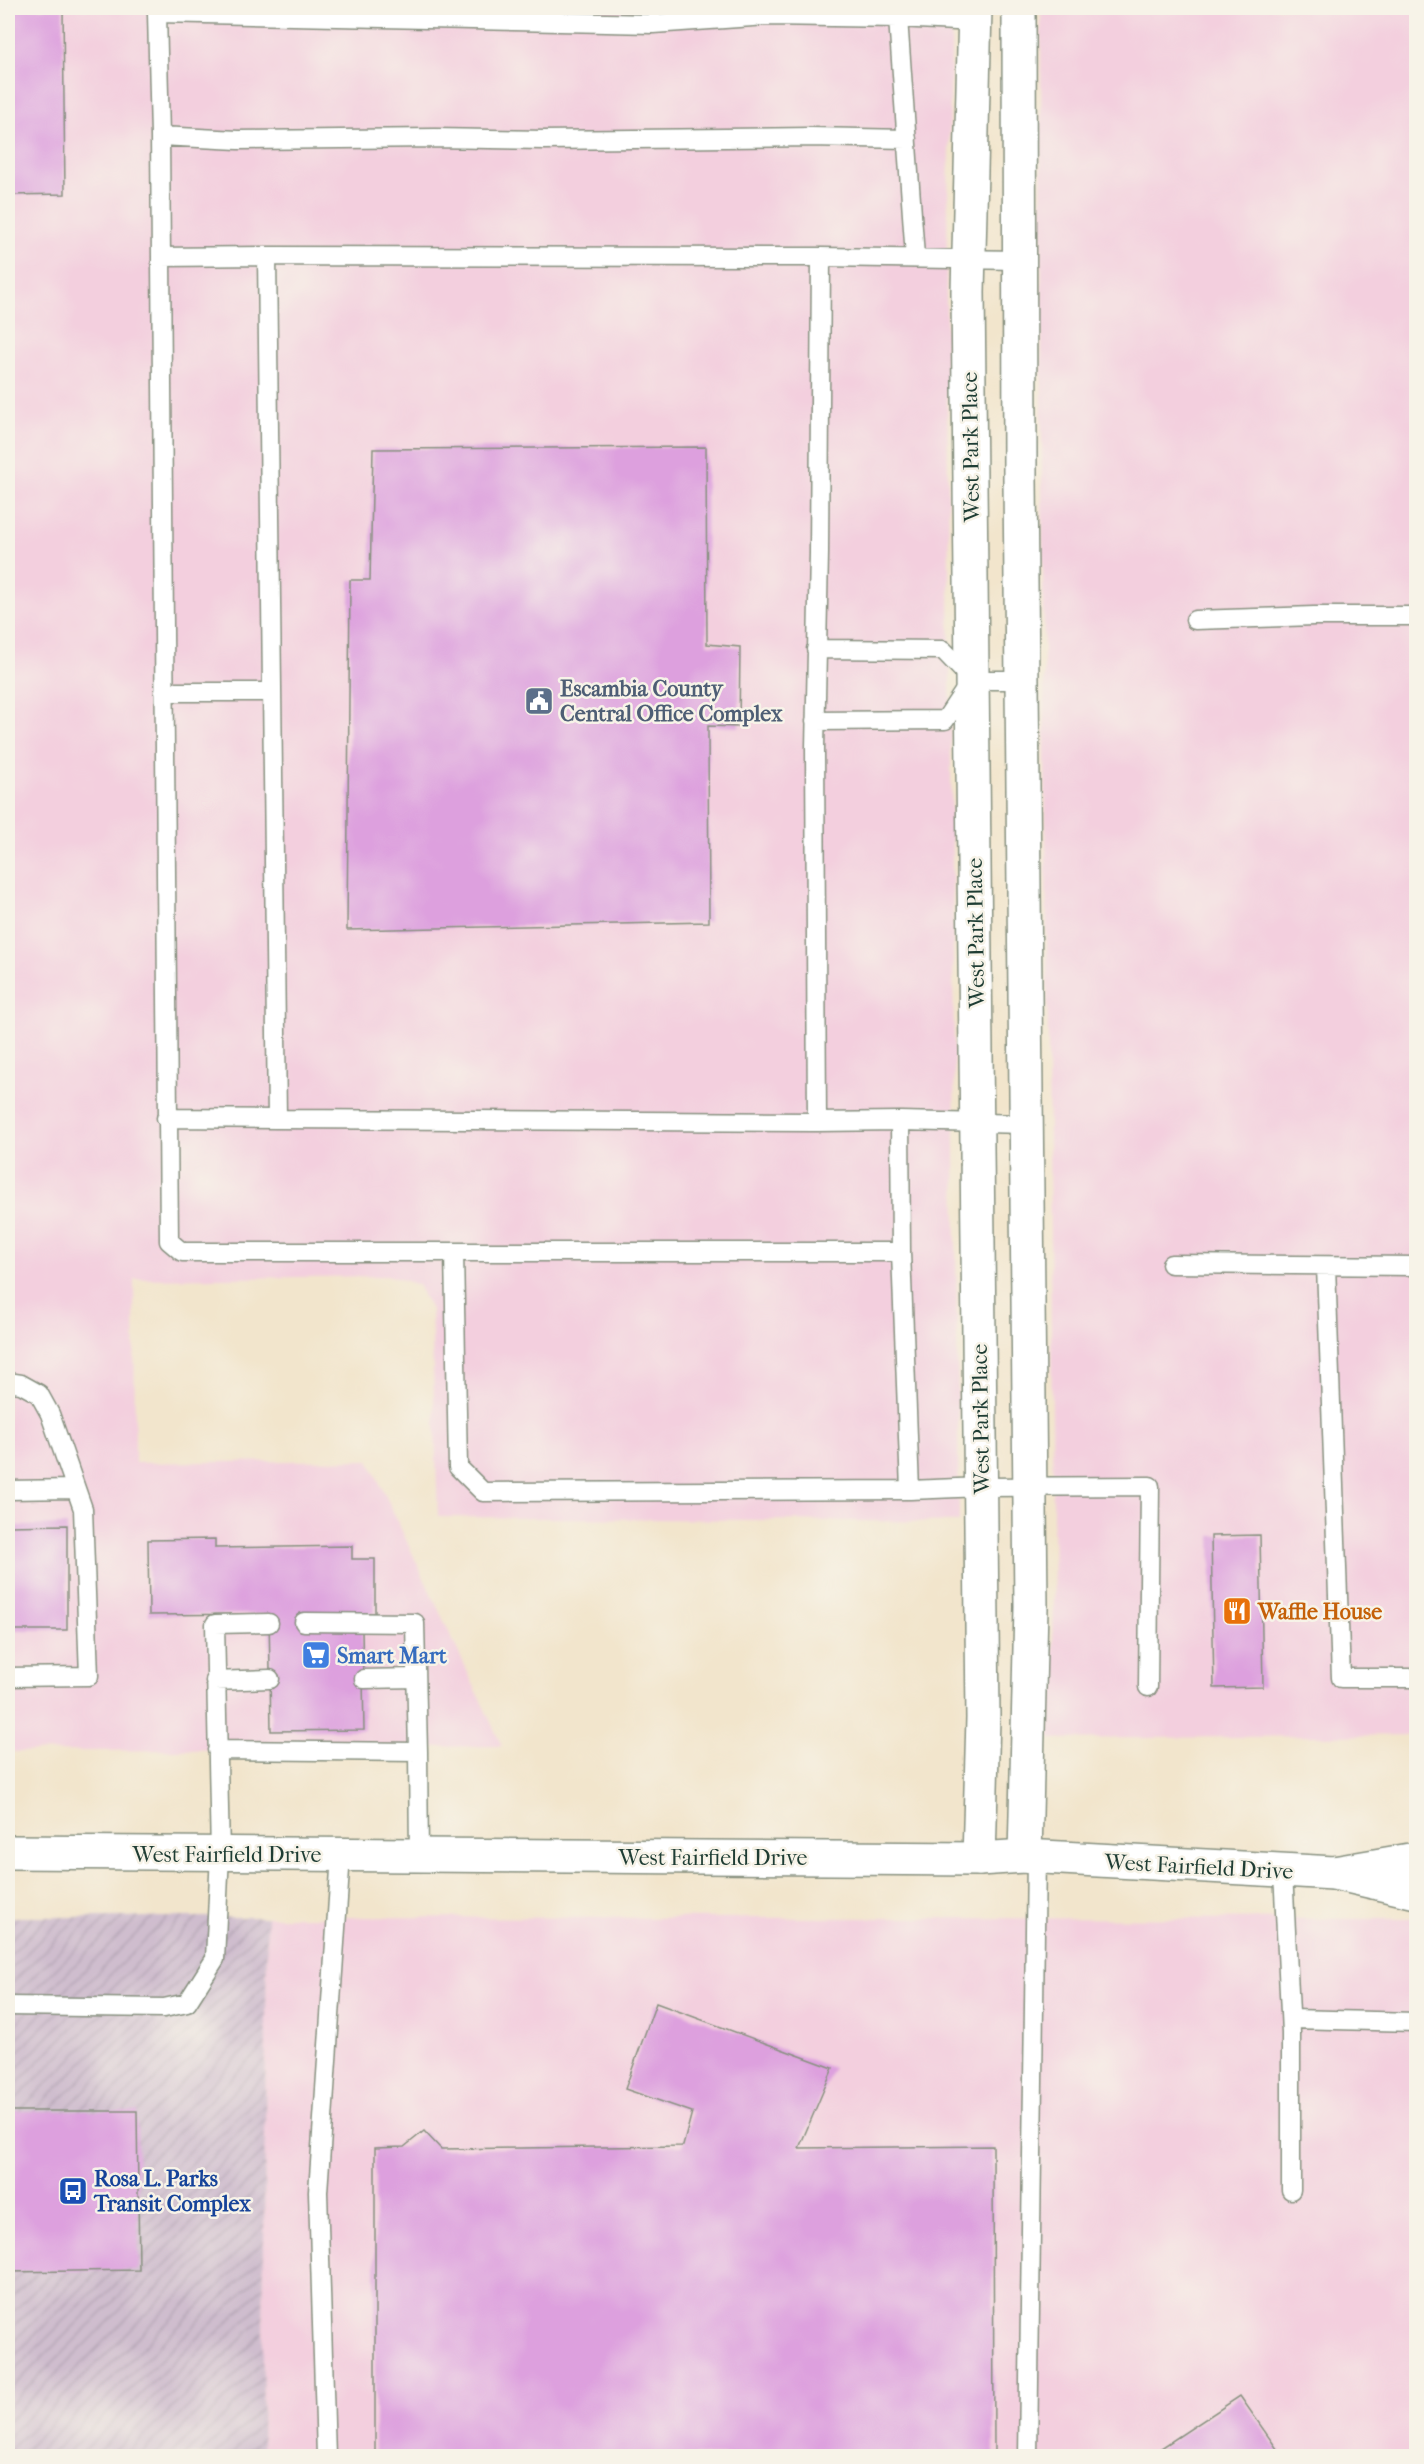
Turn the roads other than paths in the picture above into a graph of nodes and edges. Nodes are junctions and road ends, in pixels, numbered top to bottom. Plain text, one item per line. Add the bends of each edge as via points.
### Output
1 (1019, 8) edge
2 (157, 10) edge
3 (975, 15) edge
4 (898, 18) junction
5 (160, 136) junction
6 (907, 139) junction
7 (267, 256) junction
8 (161, 257) junction
9 (821, 257) junction
10 (915, 257) junction
11 (969, 258) junction
12 (1019, 260) junction
13 (1416, 616) edge
14 (1195, 620) dead end
15 (816, 649) junction
16 (972, 680) junction
17 (1023, 680) junction
18 (164, 692) junction
19 (272, 692) junction
20 (815, 721) junction
21 (166, 1118) junction
22 (277, 1119) junction
23 (818, 1122) junction
24 (900, 1122) junction
25 (977, 1124) junction
26 (1026, 1124) junction
27 (454, 1252) junction
28 (901, 1252) junction
29 (1171, 1264) dead end
30 (1326, 1266) junction
31 (1416, 1266) edge
32 (8, 1382) edge
33 (981, 1487) junction
34 (1030, 1488) junction
35 (75, 1489) junction
36 (8, 1490) edge
37 (909, 1490) junction
38 (270, 1623) dead end
39 (304, 1623) dead end
40 (8, 1677) edge
41 (416, 1678) junction
42 (1416, 1678) edge
43 (270, 1679) dead end
44 (364, 1679) dead end
45 (215, 1681) junction
46 (1148, 1687) dead end
47 (217, 1750) junction
48 (418, 1752) junction
49 (8, 1852) edge
50 (220, 1854) junction
51 (341, 1855) junction
52 (419, 1856) junction
53 (1030, 1856) junction
54 (979, 1859) junction
55 (1416, 1859) edge
56 (1283, 1871) junction
57 (1334, 1874) junction
58 (1416, 1892) edge
59 (8, 2006) edge
60 (1291, 2019) junction
61 (1416, 2022) edge
62 (1291, 2190) dead end
63 (326, 2457) edge
64 (1028, 2457) edge

1 - 12 street
2 - 4 lane via 653,24 767,16
2 - 5 lane
3 - 4 lane
3 - 11 street, West Park Place
4 - 6 lane
5 - 6 lane via 238,140
5 - 8 lane
6 - 10 lane
7 - 8 lane
7 - 9 lane
7 - 19 lane
8 - 18 lane
9 - 10 lane
9 - 15 lane
10 - 11 lane
11 - 12 lane
11 - 16 street, West Park Place
12 - 17 street
13 - 14 lane
15 - 16 lane via 943,650
15 - 20 lane
16 - 17 lane
16 - 20 lane via 945,720
16 - 25 street, West Park Place
17 - 26 street
18 - 19 lane
18 - 21 lane
19 - 22 lane
20 - 23 lane
21 - 22 lane
21 - 27 lane via 169,1241 182,1252
22 - 23 lane
23 - 24 lane
24 - 25 lane
24 - 28 lane
25 - 26 lane
25 - 33 street, West Park Place
26 - 34 street
27 - 28 lane
27 - 37 lane via 458,1467 483,1492
28 - 37 lane
29 - 30 lane
30 - 31 lane
30 - 42 lane via 1341,1678
32 - 35 lane via 39,1394 50,1414
33 - 34 lane
33 - 37 lane
33 - 54 street, West Park Place via 983,1718
34 - 46 lane via 1150,1486
34 - 53 street
35 - 36 lane
35 - 40 lane via 83,1509 89,1676
38 - 45 lane via 215,1624
39 - 41 lane via 415,1623
41 - 44 lane
41 - 48 lane
43 - 45 lane
45 - 47 lane
47 - 48 lane
47 - 50 lane
48 - 52 lane
49 - 50 street, West Fairfield Drive
50 - 51 street, West Fairfield Drive
50 - 59 lane via 215,1959 187,2003 164,2008
51 - 52 street, West Fairfield Drive
51 - 63 lane via 318,2192
52 - 54 street, West Fairfield Drive
53 - 54 street, West Fairfield Drive
53 - 56 street, West Fairfield Drive
53 - 64 lane
55 - 57 street, West Fairfield Drive
56 - 57 street, West Fairfield Drive
56 - 60 lane
57 - 58 street
60 - 61 lane
60 - 62 lane

